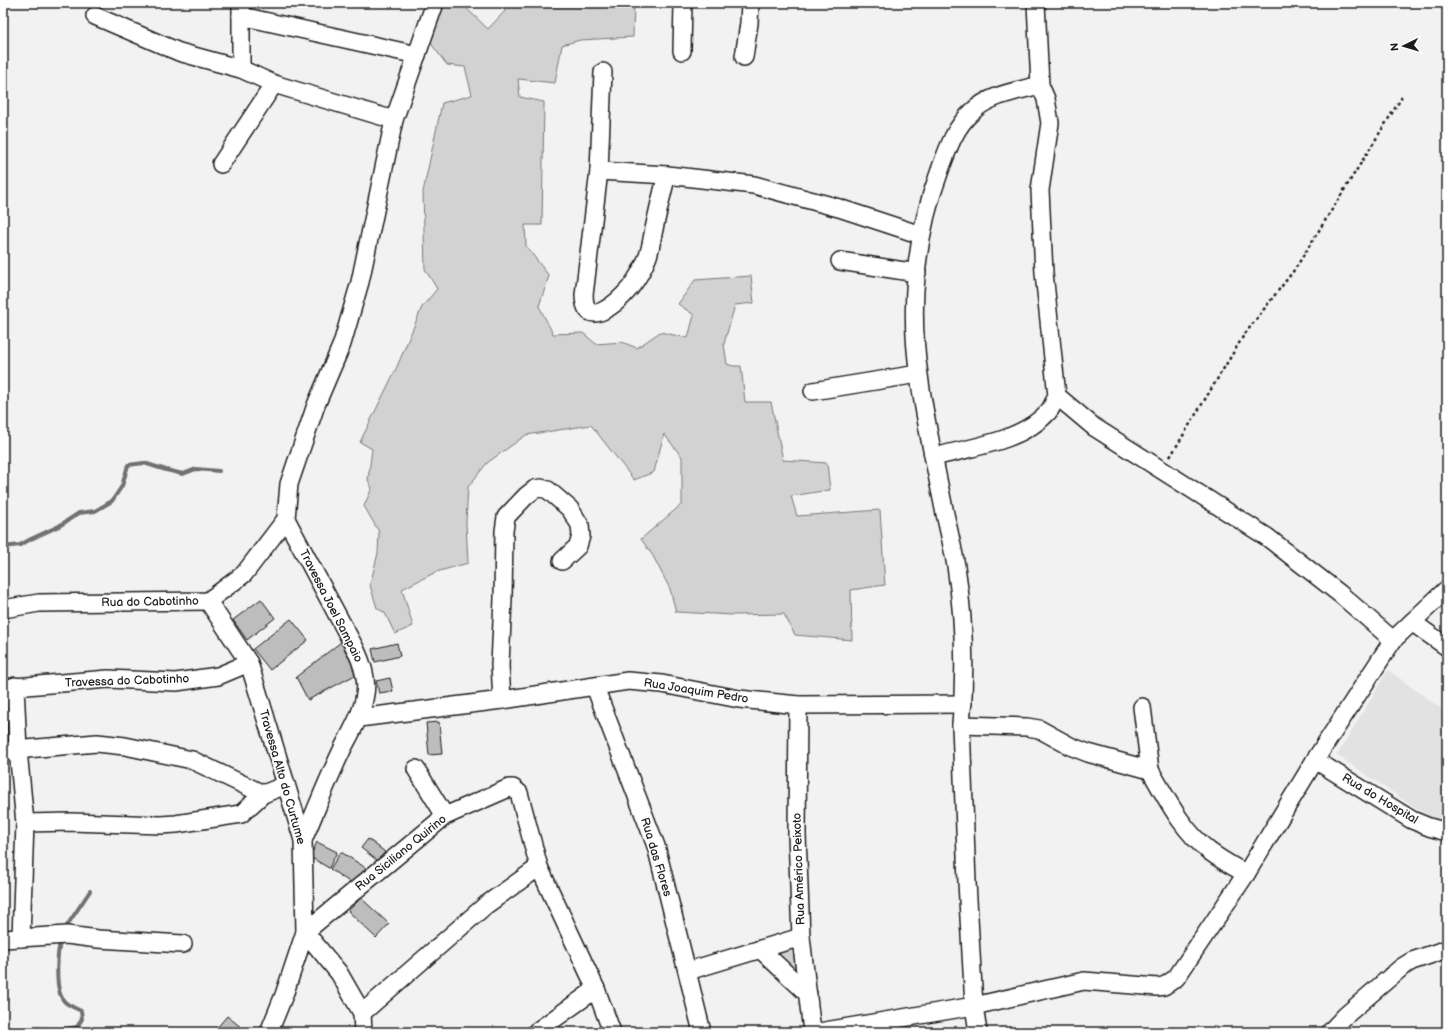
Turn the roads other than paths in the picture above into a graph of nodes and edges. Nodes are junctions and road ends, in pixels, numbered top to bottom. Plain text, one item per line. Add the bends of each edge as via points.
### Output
1 (434, 3) edge
2 (683, 3) edge
3 (750, 3) edge
4 (1036, 3) edge
5 (241, 10) edge
6 (95, 16) dead end
7 (682, 52) dead end
8 (417, 55) junction
9 (744, 57) dead end
10 (241, 68) junction
11 (603, 72) dead end
12 (274, 84) junction
13 (1040, 85) junction
14 (394, 120) junction
15 (221, 164) dead end
16 (599, 171) junction
17 (667, 175) junction
18 (921, 235) junction
19 (840, 261) dead end
20 (917, 273) junction
21 (918, 374) junction
22 (814, 391) dead end
23 (1057, 396) junction
24 (934, 457) junction
25 (286, 519) junction
26 (562, 561) dead end
27 (1447, 589) edge
28 (208, 601) junction
29 (3, 609) edge
30 (1412, 622) junction
31 (1393, 640) junction
32 (1447, 647) edge
33 (249, 663) junction
34 (9, 687) edge
35 (595, 687) junction
36 (502, 700) junction
37 (963, 704) junction
38 (798, 705) junction
39 (1142, 707) dead end
40 (359, 718) junction
41 (961, 725) junction
42 (11, 750) edge
43 (1315, 760) junction
44 (416, 769) dead end
45 (1150, 770) junction
46 (286, 785) junction
47 (263, 794) junction
48 (445, 816) junction
49 (25, 824) junction
50 (1447, 832) edge
51 (303, 840) junction
52 (539, 866) junction
53 (1246, 874) junction
54 (305, 932) junction
55 (801, 937) junction
56 (21, 938) junction
57 (3, 939) edge
58 (183, 944) dead end
59 (760, 949) junction
60 (1447, 949) edge
61 (688, 971) junction
62 (596, 989) junction
63 (808, 994) junction
64 (974, 1006) junction
65 (362, 1013) junction
66 (269, 1032) edge
67 (363, 1032) edge
68 (536, 1032) edge
69 (612, 1032) edge
70 (702, 1032) edge
71 (812, 1032) edge
72 (819, 1032) edge
73 (978, 1032) edge
74 (1330, 1032) edge

1 - 8 street
2 - 7 street
3 - 9 street
4 - 13 street
5 - 8 street
5 - 10 street
6 - 10 street via 179,52
8 - 14 street
10 - 12 street
11 - 16 street
12 - 14 street
12 - 15 street
13 - 18 street via 990,99 972,111 963,122 954,134 937,178
13 - 23 street via 1050,123 1040,190 1044,273
14 - 25 street via 360,282 342,344 316,405 289,484
16 - 17 street
16 - 17 street via 584,295 586,307 596,314 609,308 639,275 648,256
17 - 18 street via 754,185 839,208
18 - 20 street
19 - 20 street
20 - 21 street via 914,313
21 - 22 street
21 - 24 street
23 - 24 street via 1049,412 1030,427 1006,438
23 - 31 street via 1094,427 1267,537 1340,594
24 - 37 street via 956,564 963,615
25 - 28 street, Rua do Cabotinho via 244,574
25 - 40 street, Travessa Joel Sampaio via 362,663 366,693
26 - 36 street via 578,546 581,536 580,525 570,509 548,490 535,489 506,517 500,665
27 - 30 street
28 - 29 street, Rua do Cabotinho via 39,603
28 - 33 street, Travessa Alto do Curtume
30 - 31 street
30 - 32 street
31 - 43 street
33 - 34 street, Travessa do Cabotinho via 218,676 176,682 108,679
33 - 46 street, Travessa Alto do Curtume
34 - 42 street
35 - 36 street, Rua Joaquim Pedro
35 - 38 street, Rua Joaquim Pedro via 628,681 656,683 738,699
35 - 61 street, Rua das Flores via 656,846
36 - 40 street, Rua Joaquim Pedro
37 - 38 street, Rua Joaquim Pedro
37 - 41 street
38 - 55 street, Rua Américo Peixoto via 797,835
39 - 45 street
40 - 51 street, Travessa Joel Sampaio
41 - 45 street via 1027,726 1039,729 1088,753
41 - 64 street
42 - 47 street via 97,743 146,749 192,760
42 - 49 street
43 - 50 street, Rua do Hospital via 1412,820
43 - 53 street
44 - 48 street
45 - 53 street via 1178,818 1194,838 1209,851
46 - 47 street
46 - 51 street, Travessa Alto do Curtume
47 - 49 street via 241,814 176,824
48 - 52 street, Rua Siciliano Quirino via 505,788 514,788 519,793
48 - 54 street, Rua Siciliano Quirino
49 - 56 street
51 - 54 street, Travessa Alto do Curtume
52 - 62 street
52 - 65 street via 486,905
53 - 64 street via 1176,978 1164,986 1084,981
54 - 65 street via 339,973
54 - 66 street, Travessa Alto do Curtume
55 - 59 street
55 - 63 street, Rua Américo Peixoto
56 - 57 street
56 - 58 street via 62,935
59 - 61 street
59 - 63 street
60 - 74 street via 1402,967
61 - 70 street, Rua das Flores
62 - 68 street
62 - 69 street
63 - 71 street, Rua Américo Peixoto
64 - 72 street
64 - 73 street
65 - 67 street

